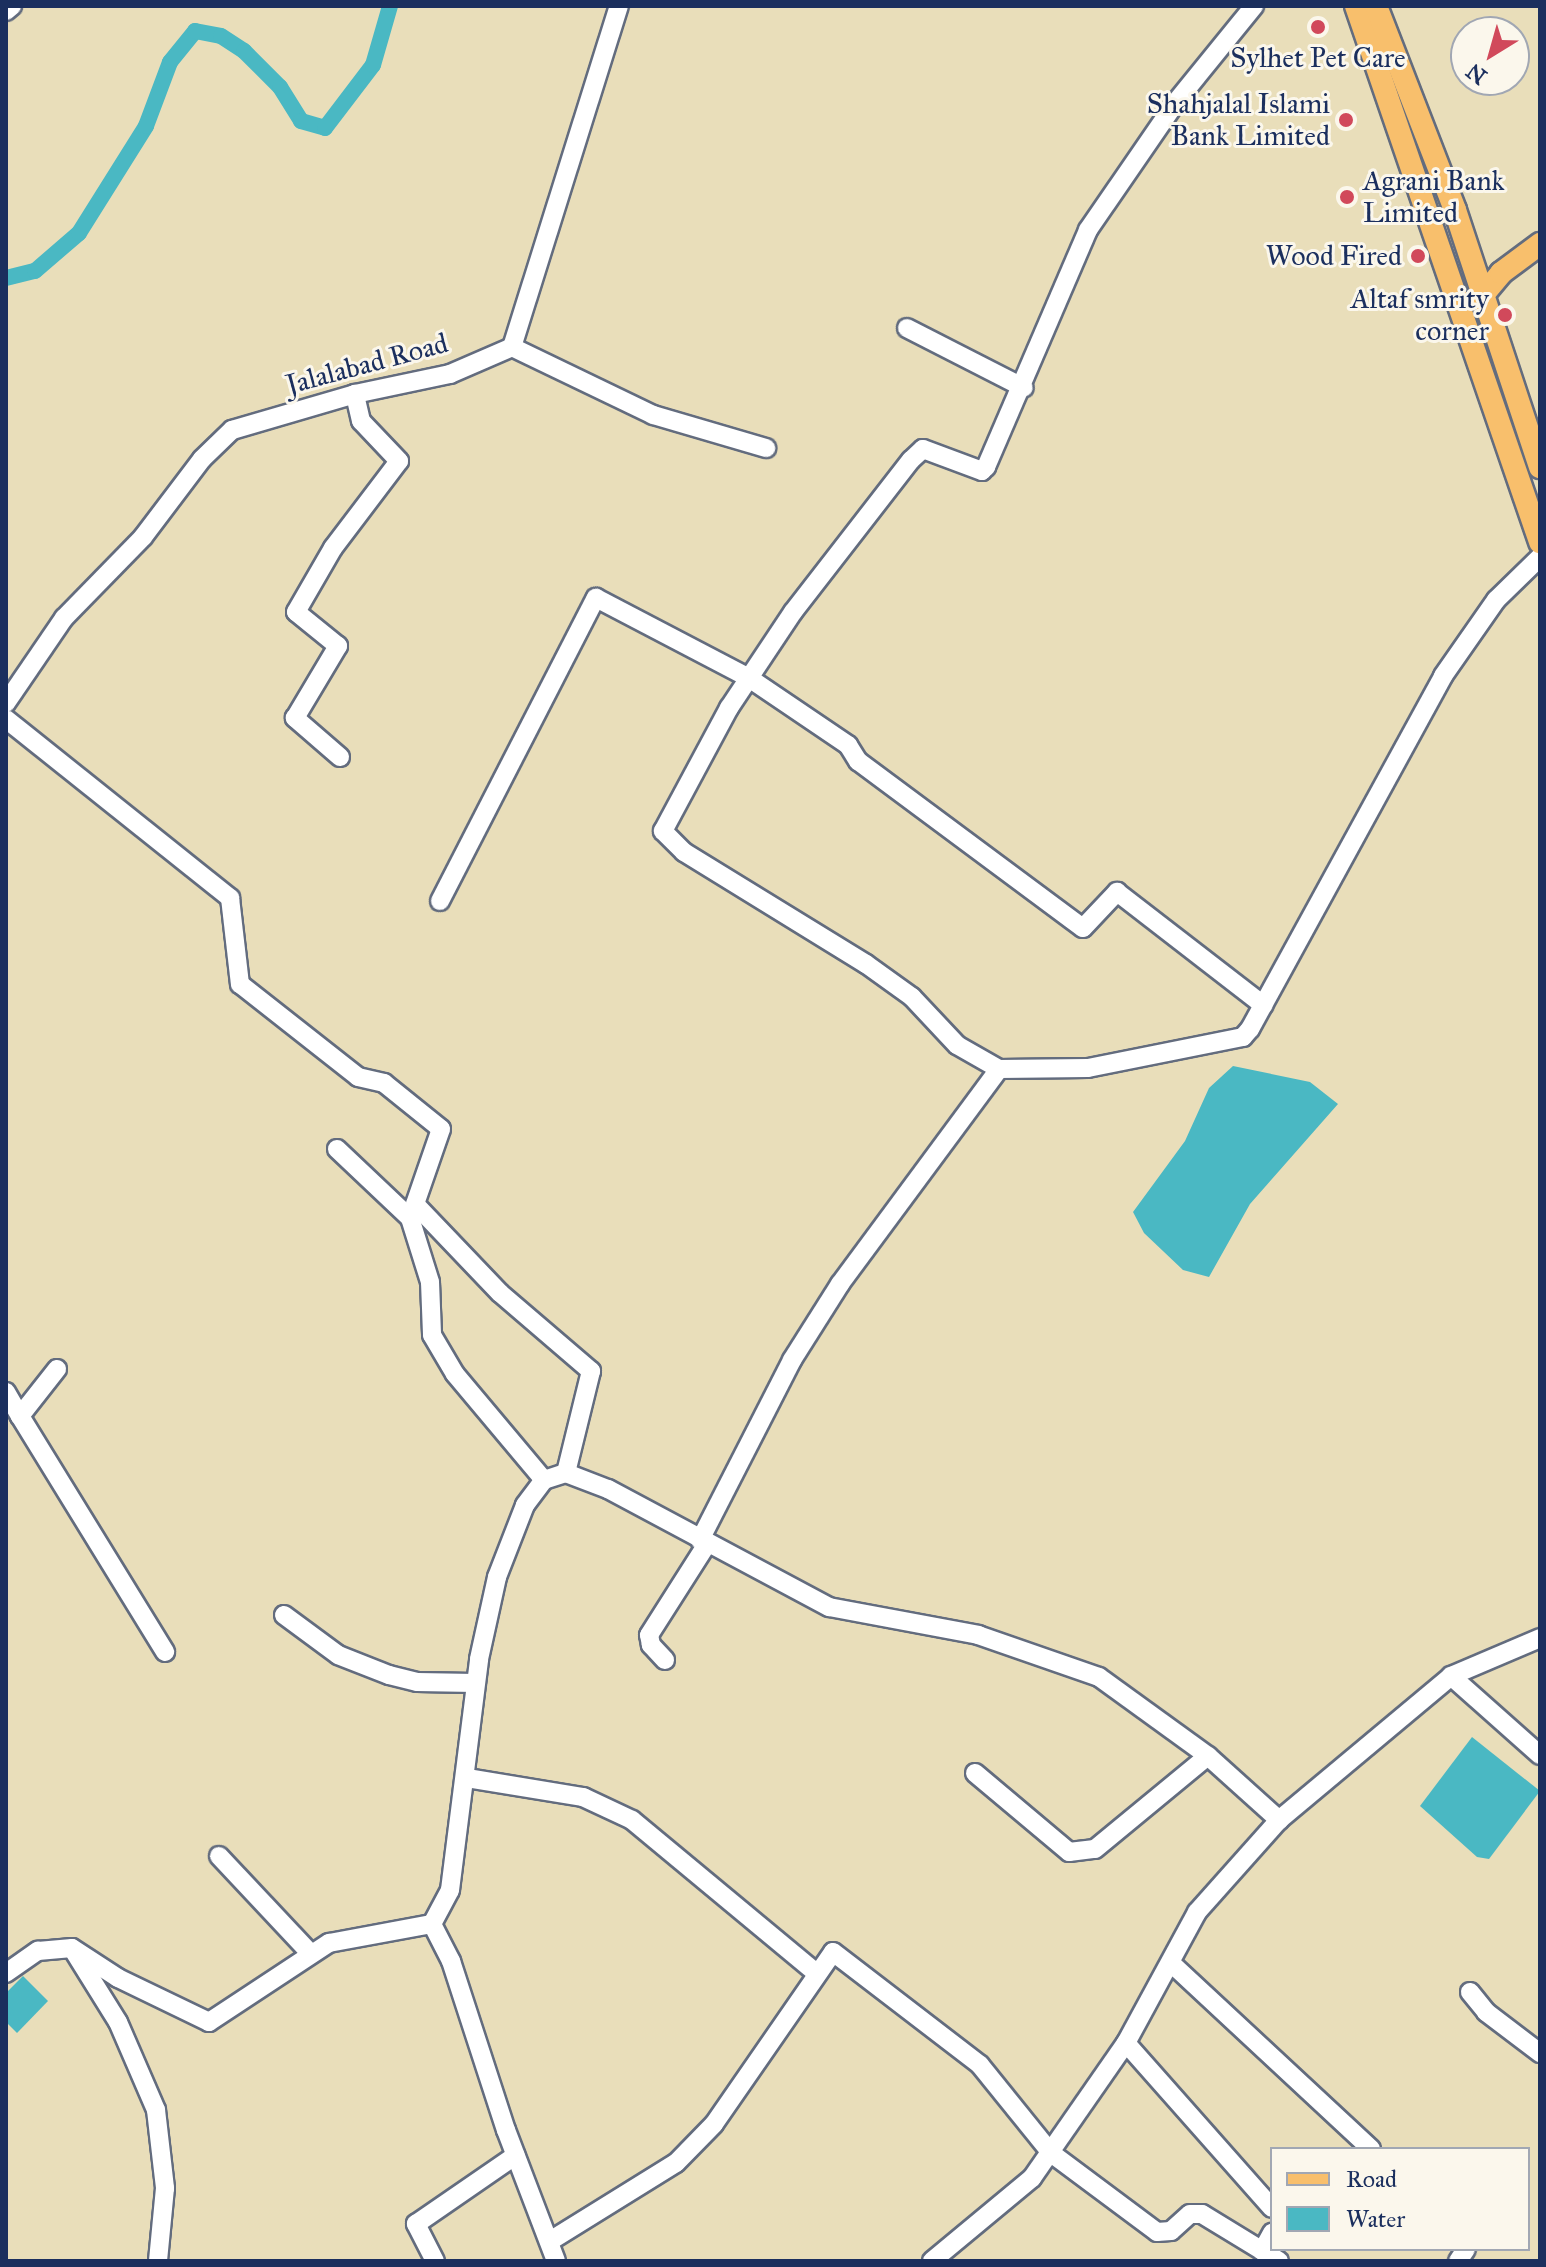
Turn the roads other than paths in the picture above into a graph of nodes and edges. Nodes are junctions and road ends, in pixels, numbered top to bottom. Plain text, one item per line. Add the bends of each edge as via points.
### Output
1 (619, 6) edge
2 (1254, 6) edge
3 (1356, 6) edge
4 (1376, 6) edge
5 (1540, 244) edge
6 (1540, 259) edge
7 (1482, 296) junction
8 (1457, 312) junction
9 (907, 328) dead end
10 (512, 347) junction
11 (1024, 388) junction
12 (355, 394) junction
13 (766, 448) dead end
14 (1540, 467) edge
15 (1540, 542) edge
16 (1540, 557) edge
17 (749, 678) junction
18 (6, 703) edge
19 (6, 719) edge
20 (340, 757) dead end
21 (440, 901) dead end
22 (1263, 1005) junction
23 (999, 1069) junction
24 (337, 1149) dead end
25 (412, 1211) junction
26 (57, 1369) dead end
27 (6, 1392) edge
28 (20, 1416) junction
29 (566, 1473) junction
30 (544, 1480) junction
31 (704, 1542) junction
32 (284, 1615) dead end
33 (1540, 1638) edge
34 (165, 1652) dead end
35 (665, 1660) dead end
36 (1451, 1676) junction
37 (475, 1683) junction
38 (1540, 1755) edge
39 (1208, 1756) junction
40 (975, 1773) dead end
41 (467, 1778) junction
42 (1279, 1820) junction
43 (219, 1856) dead end
44 (432, 1924) junction
45 (72, 1948) junction
46 (310, 1953) junction
47 (1171, 1963) junction
48 (815, 1972) junction
49 (6, 1973) edge
50 (1470, 1992) dead end
51 (1126, 2043) junction
52 (1540, 2053) edge
53 (1369, 2147) edge
54 (1051, 2153) junction
55 (516, 2155) junction
56 (1270, 2206) edge
57 (1270, 2237) edge
58 (550, 2241) junction
59 (1262, 2251) junction
60 (158, 2261) edge
61 (435, 2261) edge
62 (556, 2261) edge
63 (932, 2261) edge
64 (1279, 2261) edge

1 - 10 street
2 - 11 street via 1176,102 1088,230 1043,328
3 - 8 main road
4 - 7 main road
5 - 7 main road via 1501,273
6 - 7 main road via 1502,289
7 - 8 street
7 - 14 main road
8 - 15 main road
9 - 11 street
10 - 12 street, Jalalabad Road via 450,374
10 - 13 street via 653,415
11 - 17 street via 982,471 923,449 911,460
12 - 18 street, Jalalabad Road via 232,430 202,459 143,537 64,618
12 - 20 street via 361,421 399,461 333,548 296,612 338,646 295,718
16 - 22 street via 1496,600 1443,676
17 - 21 street via 596,598
17 - 22 street via 848,745 858,761 1083,928 1117,892
17 - 23 street via 663,831 665,838 866,964 912,997 957,1045
19 - 25 street via 230,898 240,984 358,1077 384,1083 439,1125 441,1133
22 - 23 street via 1243,1037 1088,1068
23 - 31 street via 832,1296 792,1360
24 - 25 street
25 - 29 street via 591,1371
25 - 30 street via 430,1282 432,1335 455,1374
26 - 28 street
27 - 28 street
28 - 34 street
29 - 30 street
29 - 31 street via 608,1489
30 - 37 street via 519,1517 497,1577
31 - 35 street via 649,1635
31 - 39 street via 829,1607 978,1635 1099,1677
32 - 37 street via 338,1655 389,1675 417,1682
33 - 36 street
36 - 38 street
36 - 42 street
37 - 41 street
39 - 40 street via 1095,1849 1069,1852
39 - 42 street
41 - 44 street via 450,1890
41 - 48 street via 583,1797 632,1820
42 - 47 street via 1197,1912
43 - 46 street
44 - 46 street via 347,1937
44 - 55 street via 451,1961
45 - 46 street via 118,1978 209,2022
45 - 49 street via 38,1951
45 - 60 street via 118,2022 156,2110 165,2188
47 - 51 street
47 - 53 street
48 - 54 street via 833,1952 898,1997 980,2065
48 - 58 street via 745,2083 676,2163
50 - 52 street via 1486,2012
51 - 54 street
51 - 56 street
54 - 59 street via 1157,2232 1171,2231 1190,2214 1202,2214
54 - 63 street via 1032,2178
55 - 58 street
55 - 61 street via 416,2224
57 - 59 street
58 - 62 street
59 - 64 street

